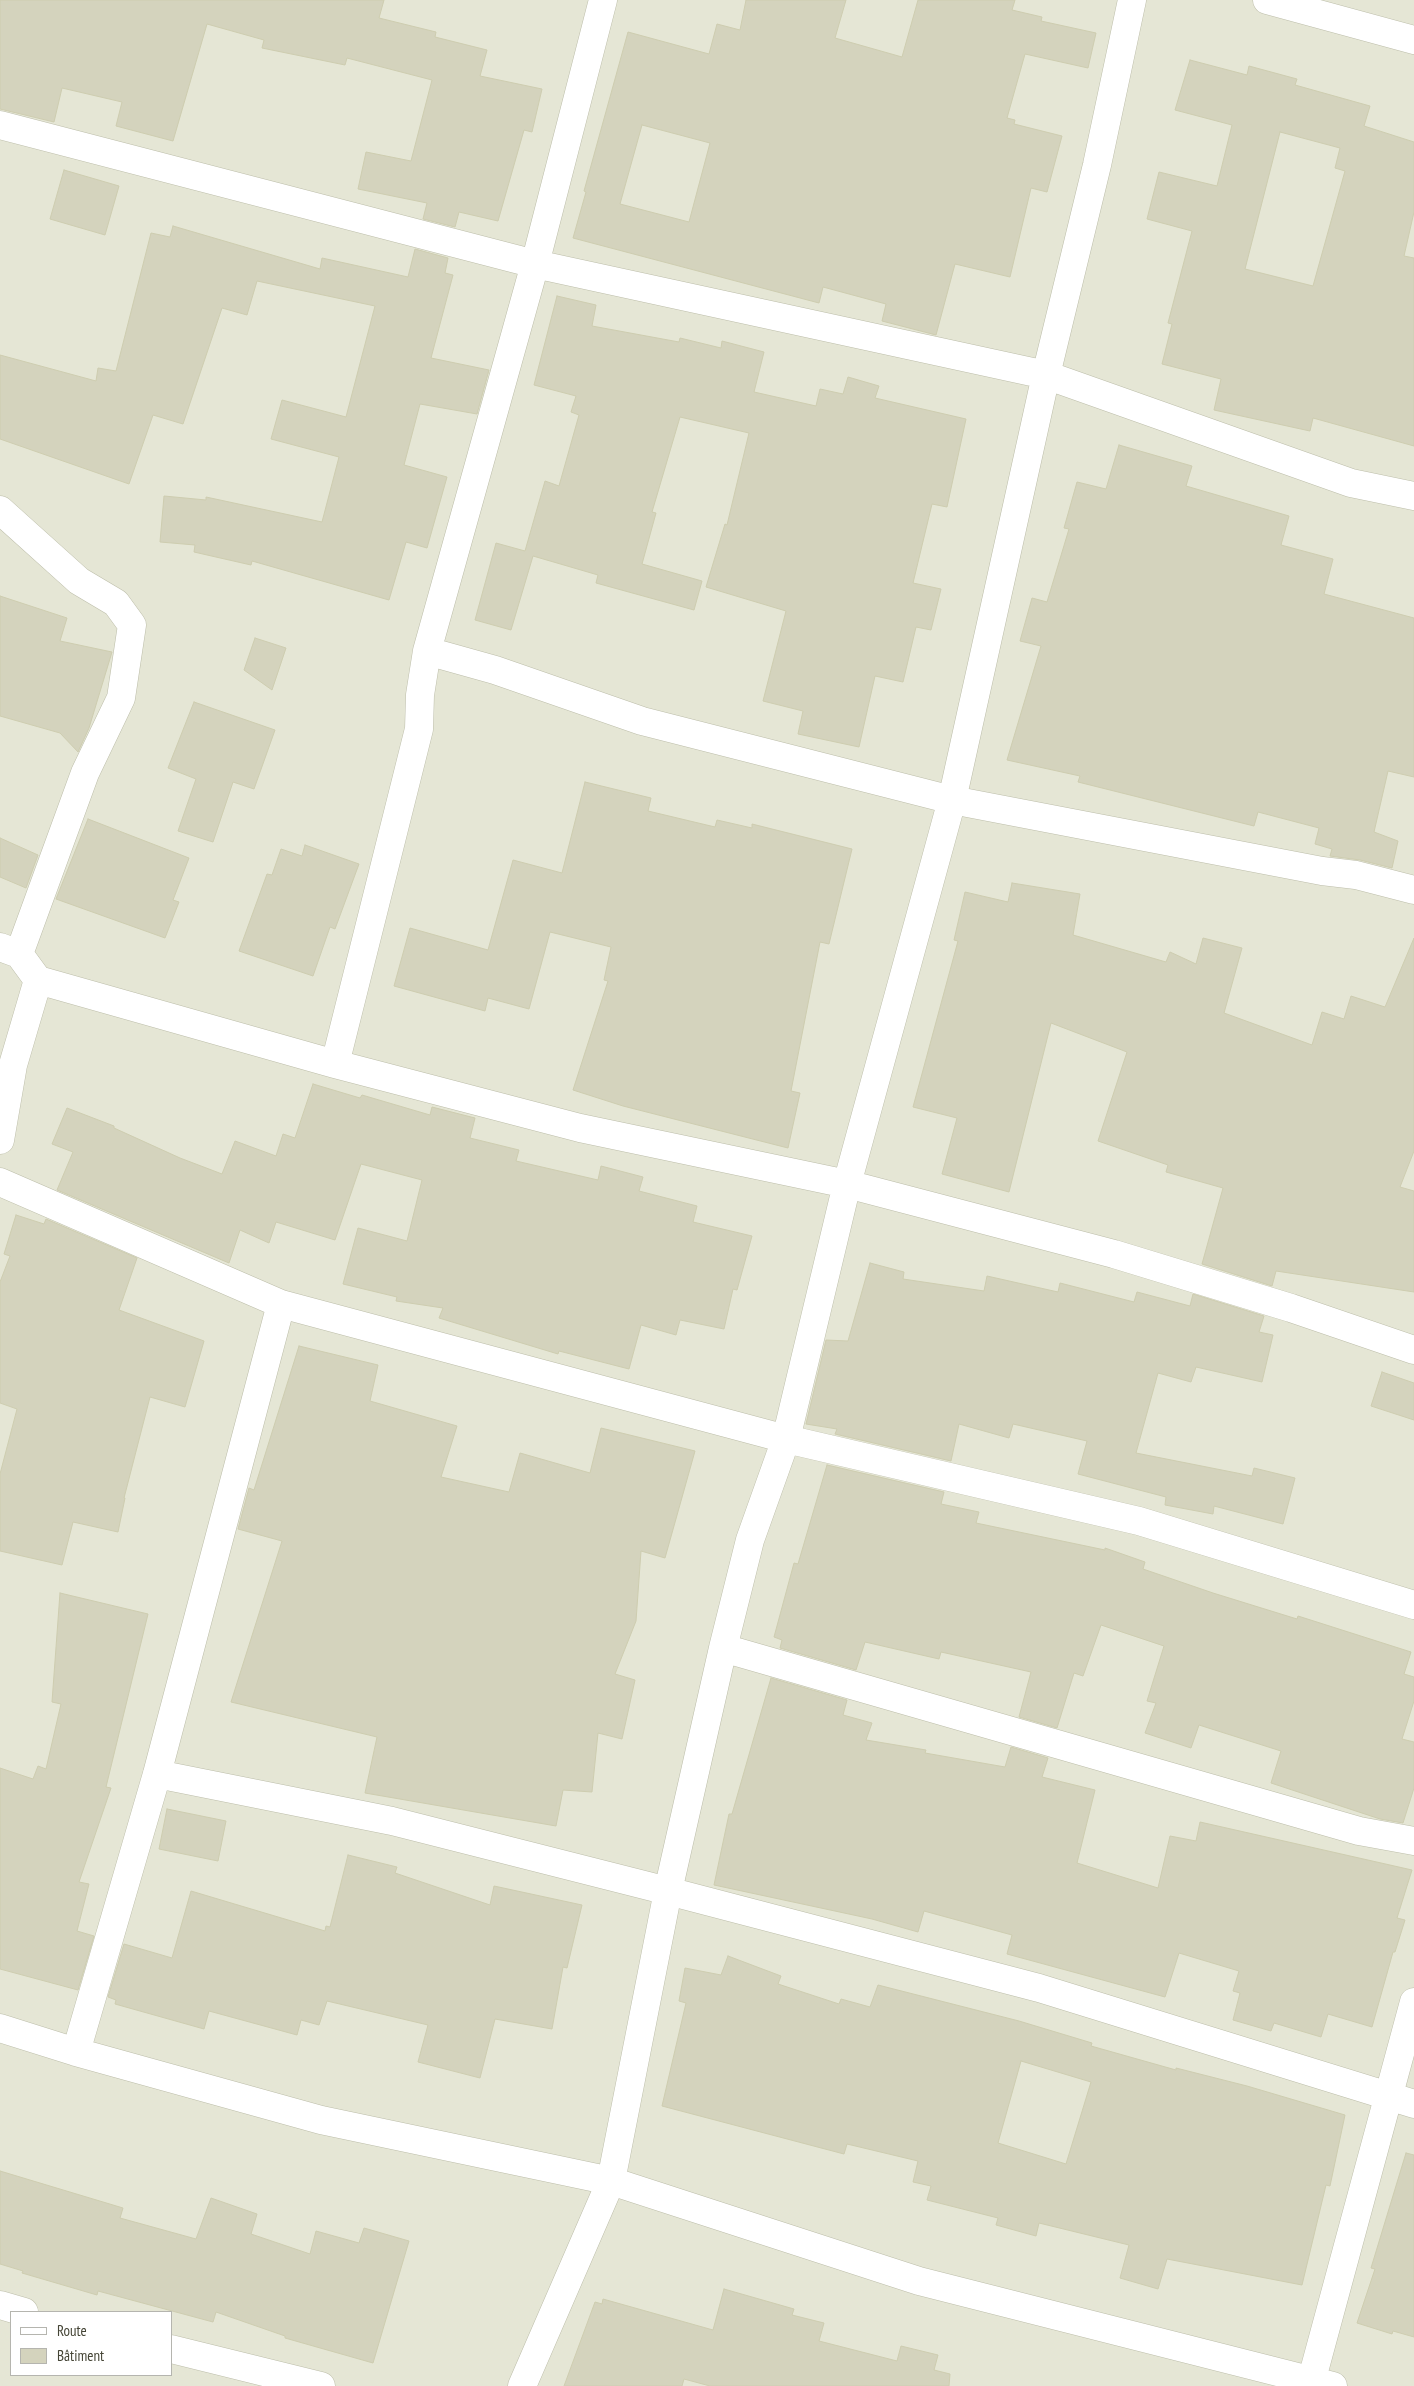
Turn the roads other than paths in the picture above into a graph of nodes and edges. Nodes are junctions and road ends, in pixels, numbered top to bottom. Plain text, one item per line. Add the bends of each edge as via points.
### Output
1 (603, 0) edge
2 (1132, 0) edge
3 (1267, 0) edge
4 (1414, 40) edge
5 (0, 125) edge
6 (535, 264) junction
7 (1046, 375) junction
8 (1414, 496) edge
9 (0, 510) edge
10 (427, 651) junction
11 (952, 800) junction
12 (1414, 890) edge
13 (10, 950) edge
14 (38, 980) junction
15 (335, 1064) junction
16 (0, 1140) edge
17 (0, 1182) edge
18 (848, 1184) junction
19 (281, 1304) junction
20 (1414, 1350) edge
21 (786, 1439) junction
22 (1414, 1605) edge
23 (723, 1648) junction
24 (157, 1774) junction
25 (1414, 1841) edge
26 (668, 1891) junction
27 (1414, 2002) edge
28 (0, 2028) edge
29 (76, 2052) junction
30 (1402, 2101) edge
31 (611, 2181) junction
32 (0, 2305) edge
33 (21, 2311) edge
34 (172, 2349) edge
35 (1318, 2384) edge
36 (321, 2386) edge
37 (522, 2386) edge

1 - 6 street
2 - 7 street via 1097,164
3 - 4 street
5 - 6 street
6 - 7 street
6 - 10 street
7 - 8 street via 1351,483
7 - 11 street
9 - 13 street via 79,581 116,604 132,625 121,698 85,773
10 - 11 street via 495,670 642,721
10 - 15 street via 419,729
11 - 12 street via 1356,875
11 - 18 street
13 - 14 street
14 - 15 street
14 - 16 street via 13,1066
15 - 18 street via 580,1128
17 - 19 street
18 - 20 street via 1114,1254 1291,1308
18 - 21 street
19 - 21 street
19 - 24 street
21 - 22 street via 1139,1521
21 - 23 street via 750,1540
23 - 25 street via 1359,1831
23 - 26 street
24 - 26 street via 392,1822
24 - 29 street
26 - 30 street via 1039,1988
26 - 31 street
27 - 30 street
28 - 29 street
29 - 31 street via 321,2120
30 - 35 street
31 - 35 street via 919,2281
31 - 37 street
32 - 33 street
34 - 36 street

